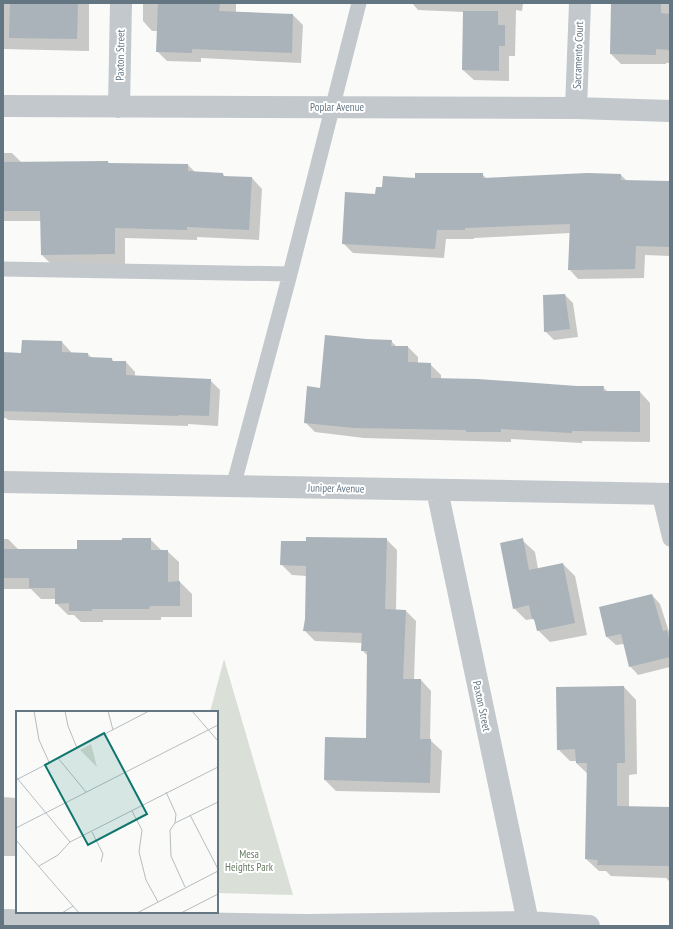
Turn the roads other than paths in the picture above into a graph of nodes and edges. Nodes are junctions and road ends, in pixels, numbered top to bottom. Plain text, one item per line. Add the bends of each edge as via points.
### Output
1 (121, 3) edge
2 (359, 3) edge
3 (580, 3) edge
4 (3, 106) edge
5 (119, 107) junction
6 (333, 107) junction
7 (576, 108) junction
8 (670, 111) edge
9 (3, 269) edge
10 (290, 274) junction
11 (3, 482) edge
12 (233, 487) junction
13 (437, 490) junction
14 (665, 494) edge
15 (670, 539) edge
16 (3, 920) edge
17 (528, 922) junction
18 (123, 924) edge
19 (307, 926) edge
20 (589, 926) edge

1 - 5 street, Paxton Street
2 - 6 lane
3 - 7 street, Sacramento Court
4 - 5 street, Poplar Avenue
5 - 6 street, Poplar Avenue
6 - 7 street, Poplar Avenue
6 - 10 lane
7 - 8 street, Poplar Avenue
9 - 10 lane
10 - 12 lane
11 - 12 street, Juniper Avenue
12 - 13 street, Juniper Avenue
13 - 14 street, Juniper Avenue
13 - 17 street, Paxton Street
14 - 15 lane
16 - 18 street
17 - 19 street
17 - 20 street
18 - 19 street

